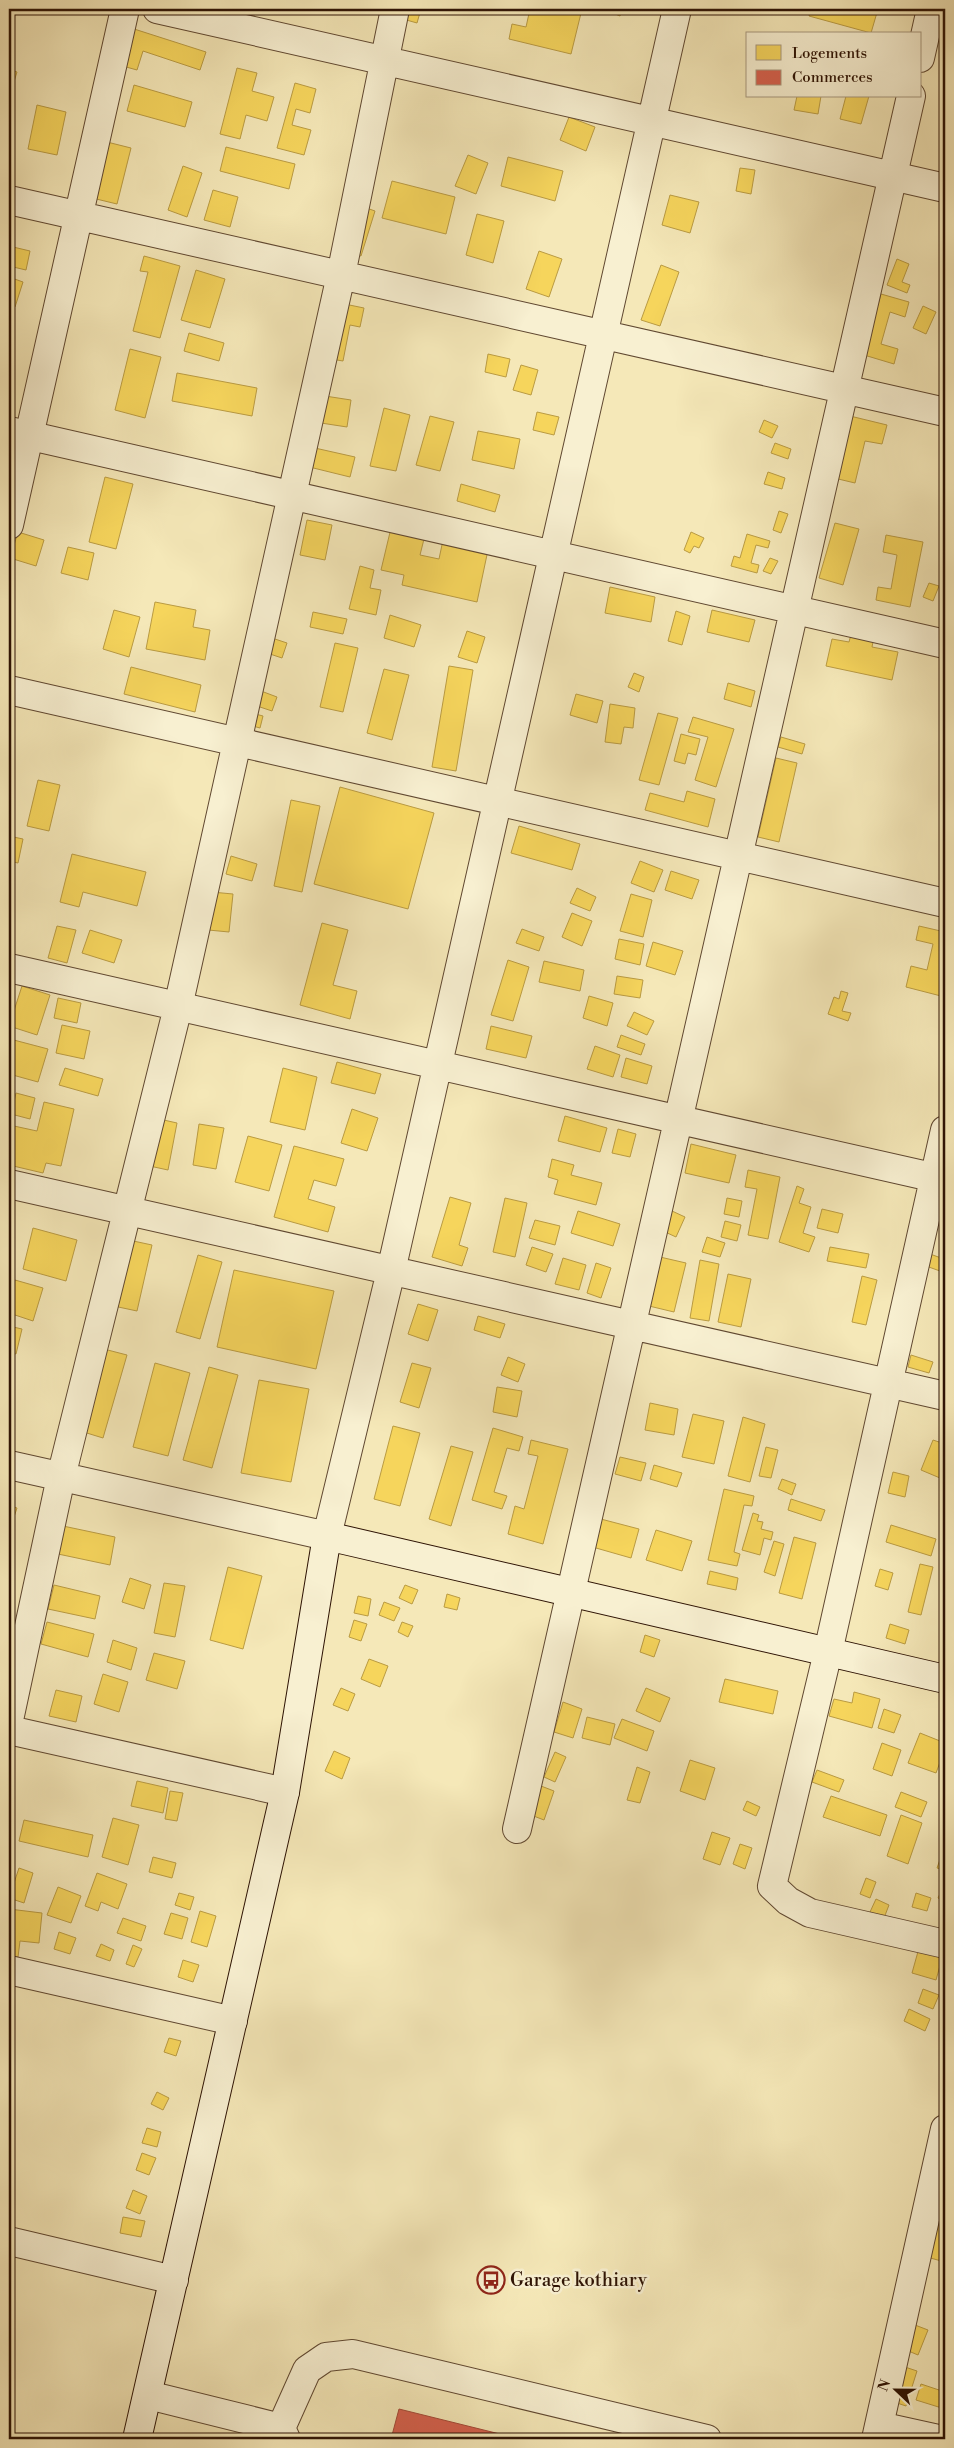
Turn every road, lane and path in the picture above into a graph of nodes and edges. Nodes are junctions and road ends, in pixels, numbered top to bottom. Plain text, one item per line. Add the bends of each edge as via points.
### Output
1 (125, 9) edge
2 (157, 9) edge
3 (395, 9) edge
4 (677, 9) edge
5 (931, 9) edge
6 (922, 49) edge
7 (383, 61) junction
8 (911, 98) edge
9 (651, 121) junction
10 (893, 176) junction
11 (945, 188) edge
12 (9, 200) edge
13 (79, 215) junction
14 (341, 275) junction
15 (603, 334) junction
16 (845, 389) junction
17 (945, 412) edge
18 (19, 433) edge
19 (292, 496) junction
20 (9, 525) edge
21 (553, 556) junction
22 (794, 610) junction
23 (945, 644) edge
24 (9, 690) edge
25 (237, 742) junction
26 (497, 801) junction
27 (738, 856) junction
28 (945, 903) edge
29 (9, 968) edge
30 (178, 1007) junction
31 (436, 1065) junction
32 (678, 1120) junction
33 (945, 1130) edge
34 (940, 1179) edge
35 (9, 1184) edge
36 (128, 1212) junction
37 (391, 1271) junction
38 (631, 1325) junction
39 (888, 1383) junction
40 (945, 1396) edge
41 (9, 1465) edge
42 (62, 1477) junction
43 (327, 1536) junction
44 (570, 1594) junction
45 (828, 1652) junction
46 (945, 1678) edge
47 (9, 1720) edge
48 (9, 1730) edge
49 (284, 1792) junction
50 (517, 1830) dead end
51 (945, 1944) edge
52 (9, 1970) edge
53 (233, 2021) junction
54 (945, 2129) edge
55 (941, 2171) edge
56 (9, 2242) edge
57 (174, 2280) junction
58 (148, 2395) junction
59 (284, 2433) edge
60 (877, 2433) edge
61 (138, 2439) edge
62 (707, 2439) edge
63 (938, 2439) edge

1 - 13 street
2 - 7 street
3 - 7 street
4 - 9 street
5 - 6 street
7 - 9 street
7 - 14 street
8 - 10 street
9 - 10 street
9 - 15 street
10 - 11 street
10 - 16 street
12 - 13 street
13 - 14 street
13 - 18 street
14 - 15 street
14 - 19 street
15 - 16 street
15 - 21 street
16 - 17 street
16 - 22 street
18 - 19 street
18 - 20 street
19 - 21 street
19 - 25 street
21 - 22 street
21 - 26 street
22 - 23 street
22 - 27 street
24 - 25 street
25 - 26 street
25 - 30 street
26 - 27 street
26 - 31 street
27 - 28 street
27 - 32 street
29 - 30 street
30 - 31 street
30 - 36 street
31 - 32 street
31 - 37 street
32 - 34 street
32 - 38 street
33 - 34 street
34 - 39 street
35 - 36 street
36 - 37 street
36 - 42 street
37 - 38 street
37 - 43 street
38 - 39 street
38 - 44 street
39 - 40 street
39 - 45 street
41 - 42 street
42 - 43 street
42 - 47 street
43 - 44 street
43 - 49 street
44 - 45 street
44 - 50 street
45 - 46 street
45 - 51 street via 772,1886 788,1901 810,1913
48 - 49 street
49 - 53 street
52 - 53 street
53 - 57 street
54 - 55 street
55 - 60 street
56 - 57 street
57 - 58 street
58 - 59 street
58 - 61 street
59 - 62 street via 307,2370 326,2357 353,2354
60 - 63 street

